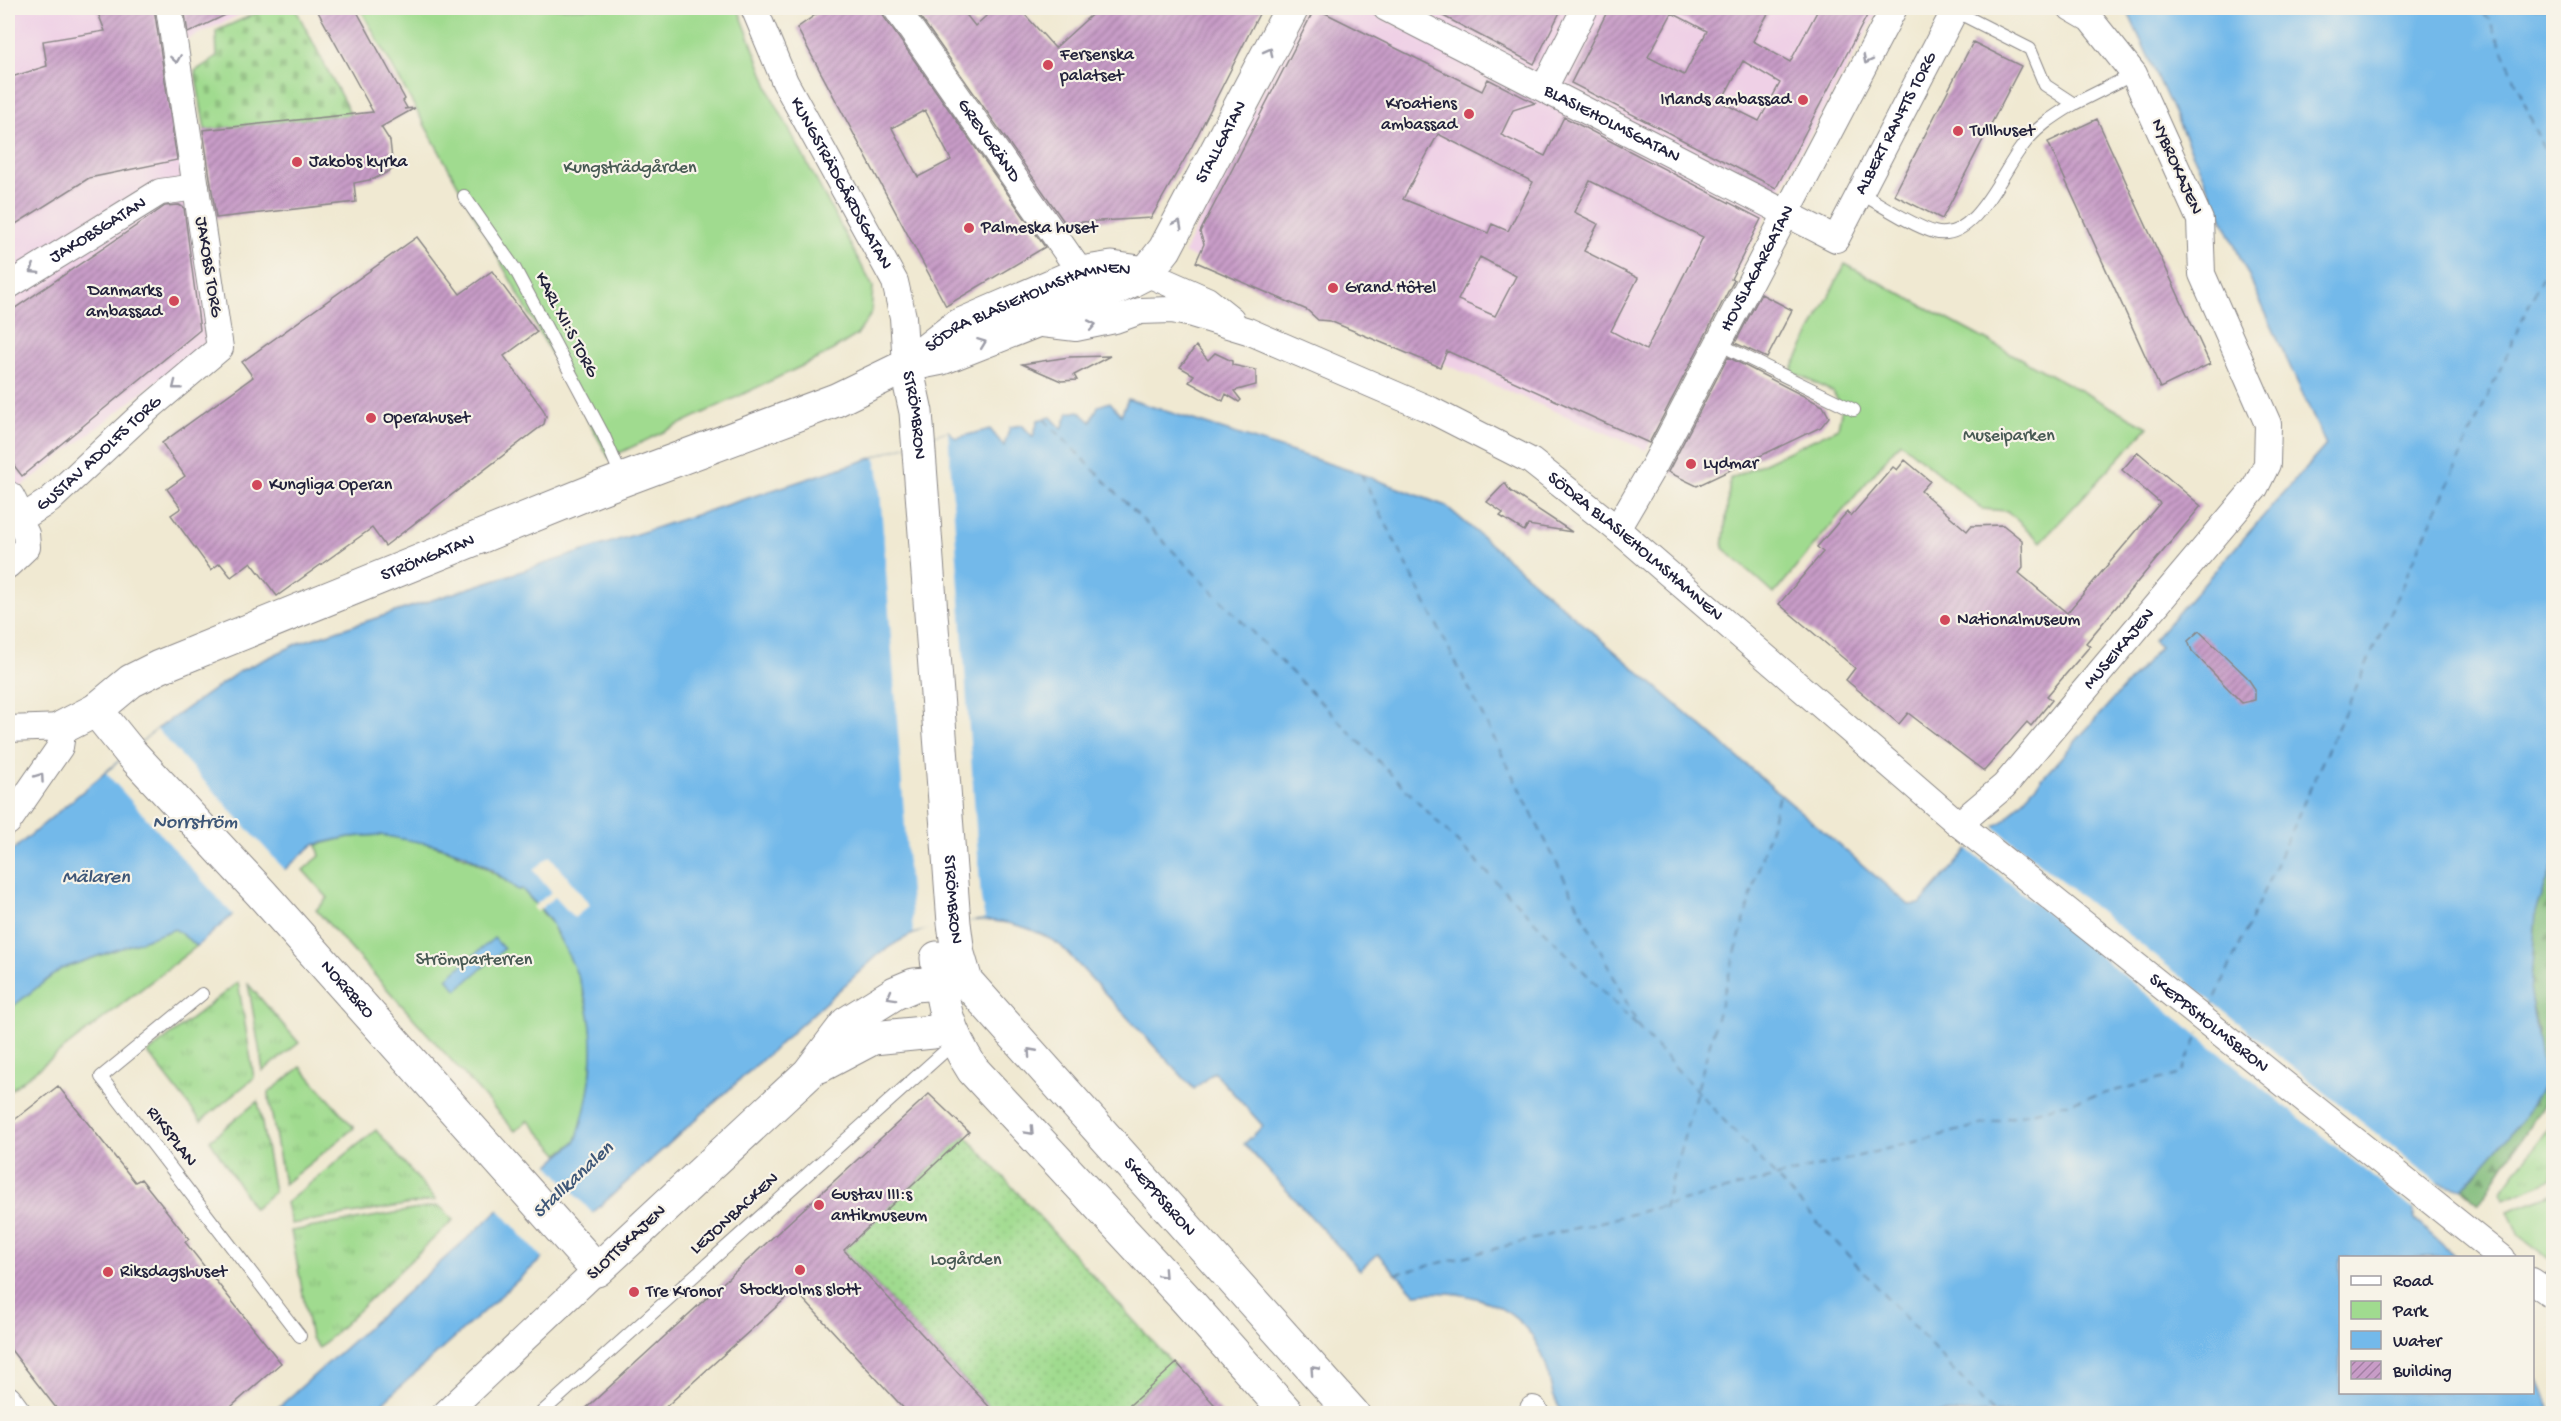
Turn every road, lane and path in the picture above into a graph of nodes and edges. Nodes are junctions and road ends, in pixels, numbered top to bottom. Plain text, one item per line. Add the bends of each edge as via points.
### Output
1 (169, 8) edge
2 (754, 8) edge
3 (896, 8) edge
4 (1292, 8) edge
5 (1386, 8) edge
6 (1586, 8) edge
7 (1894, 8) edge
8 (1955, 9) edge
9 (2083, 11) edge
10 (2134, 74) junction
11 (1544, 88) junction
12 (2074, 104) junction
13 (196, 187) junction
14 (1860, 194) junction
15 (464, 196) dead end
16 (1788, 214) junction
17 (1836, 240) joint
18 (1081, 273) junction
19 (1146, 273) junction
20 (8, 286) edge
21 (1034, 323) junction
22 (1248, 331) junction
23 (1719, 344) junction
24 (220, 348) joint
25 (906, 366) junction
26 (1854, 410) dead end
27 (2267, 464) joint
28 (623, 479) junction
29 (13, 509) edge
30 (1617, 529) junction
31 (8, 565) edge
32 (96, 710) junction
33 (63, 727) junction
34 (8, 729) edge
35 (8, 822) edge
36 (1967, 829) junction
37 (950, 953) junction
38 (202, 994) dead end
39 (951, 1033) junction
40 (809, 1073) junction
41 (2501, 1256) edge
42 (597, 1270) junction
43 (2534, 1282) edge
44 (2553, 1296) edge
45 (300, 1336) dead end
46 (8, 1399) edge
47 (19, 1413) edge
48 (446, 1413) edge
49 (540, 1413) edge
50 (1288, 1413) edge
51 (1353, 1413) edge

1 -> 13 street, JAKOBS TORG
2 - 25 street, KUNGSTRÄDGÅRDSGATAN via 785,82 896,282
3 - 18 street, GREVGRÄND
19 -> 4 street, STALLGATAN via 1165,249
5 - 11 street, BLASIEHOLMSGATAN
6 - 11 street
7 -> 16 street, HOVSLAGARGATAN
8 - 12 lane via 2030,49 2045,85
8 - 14 street, ALBERT RANFTS TORG
9 - 10 street, NYBROKAJEN
10 - 12 lane
10 - 27 street, NYBROKAJEN via 2200,220 2202,274 2268,424
11 - 16 street, BLASIEHOLMSGATAN
12 - 14 lane via 2048,120 2021,146 1980,212 1952,232 1935,232
13 -> 20 street, JAKOBSGATAN via 160,192
13 - 24 street, JAKOBS TORG
14 - 17 street, ALBERT RANFTS TORG
15 - 28 lane, KARL XII:S TORG via 515,269
16 - 17 street, BLASIEHOLMSGATAN
16 - 23 street, HOVSLAGARGATAN
18 - 19 street, SÖDRA BLASIEHOLMSHAMNEN via 1112,268
18 - 25 street, SÖDRA BLASIEHOLMSHAMNEN via 956,327
19 - 21 street, SÖDRA BLASIEHOLMSHAMNEN
19 - 22 street, SÖDRA BLASIEHOLMSHAMNEN via 1207,300
21 -> 22 street, SÖDRA BLASIEHOLMSHAMNEN via 1076,328 1140,311 1172,310
25 -> 21 street, SÖDRA BLASIEHOLMSHAMNEN via 942,358
22 - 30 street, SÖDRA BLASIEHOLMSHAMNEN via 1510,448 1550,474
23 - 26 lane
23 - 30 street, HOVSLAGARGATAN
24 -> 29 street, GUSTAV ADOLFS TORG via 50,500
25 - 28 street, STRÖMGATAN via 836,400
25 - 37 street, STRÖMBRON via 916,412 907,444
27 - 36 street, MUSEIKAJEN via 2255,488
28 - 32 street, STRÖMGATAN via 159,667 131,681
29 - 31 street, GUSTAV ADOLFS TORG via 26,534 27,547
30 - 36 street, SÖDRA BLASIEHOLMSHAMNEN
32 - 33 street, STRÖMGATAN
32 - 42 street, NORRBRO
33 - 34 street
35 -> 33 street via 60,747
36 - 41 street, SKEPPSHOLMSBRON
37 - 39 street via 958,1007
37 -> 40 street, SLOTTSKAJEN via 914,985 847,1023
51 -> 37 street, SKEPPSBRON
38 - 45 lane, RIKSPLAN via 101,1077
39 - 40 street, SLOTTSKAJEN via 873,1038
39 - 49 lane, LEJONBACKEN
39 -> 50 street via 973,1070
40 - 42 street, SLOTTSKAJEN
42 - 48 street, SLOTTSKAJEN
43 - 44 street
46 - 47 street

